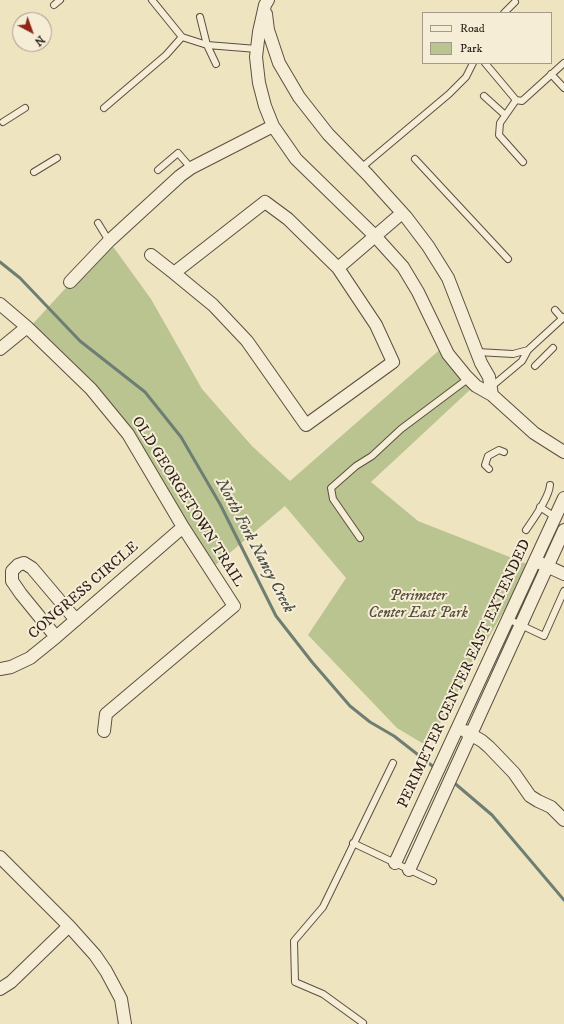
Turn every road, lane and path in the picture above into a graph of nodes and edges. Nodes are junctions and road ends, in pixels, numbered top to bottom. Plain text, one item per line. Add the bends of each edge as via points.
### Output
1 (60, 0) edge
2 (152, 0) edge
3 (515, 1) edge
4 (267, 3) edge
5 (54, 5) dead end
6 (505, 12) edge
7 (200, 17) dead end
8 (182, 37) junction
9 (207, 45) junction
10 (257, 49) junction
11 (564, 63) edge
12 (216, 64) dead end
13 (472, 64) edge
14 (486, 64) edge
15 (551, 74) junction
16 (564, 88) edge
17 (484, 96) dead end
18 (516, 100) junction
19 (25, 108) dead end
20 (104, 108) dead end
21 (505, 115) junction
22 (3, 122) dead end
23 (273, 126) junction
24 (57, 158) dead end
25 (415, 159) dead end
26 (523, 162) dead end
27 (191, 168) junction
28 (361, 168) junction
29 (158, 170) dead end
30 (34, 172) dead end
31 (402, 213) junction
32 (98, 223) dead end
33 (375, 236) junction
34 (109, 241) junction
35 (151, 255) dead end
36 (508, 260) dead end
37 (338, 268) junction
38 (174, 273) junction
39 (70, 282) dead end
40 (0, 304) edge
41 (555, 310) dead end
42 (563, 318) edge
43 (27, 327) junction
44 (553, 348) dead end
45 (0, 349) edge
46 (528, 350) junction
47 (477, 352) junction
48 (535, 366) dead end
49 (469, 378) junction
50 (492, 391) junction
51 (504, 452) dead end
52 (564, 452) edge
53 (489, 469) dead end
54 (550, 485) dead end
55 (564, 498) edge
56 (540, 507) junction
57 (555, 517) junction
58 (183, 527) junction
59 (526, 530) dead end
60 (564, 530) edge
61 (360, 538) dead end
62 (535, 561) junction
63 (547, 567) junction
64 (564, 574) edge
65 (564, 591) edge
66 (76, 620) junction
67 (508, 620) junction
68 (520, 625) junction
69 (56, 637) junction
70 (0, 669) edge
71 (457, 727) junction
72 (104, 730) dead end
73 (471, 734) junction
74 (394, 763) dead end
75 (564, 820) edge
76 (353, 843) junction
77 (0, 857) edge
78 (395, 863) junction
79 (409, 870) junction
80 (432, 881) dead end
81 (69, 926) junction
82 (0, 989) edge
83 (363, 1023) edge
84 (125, 1024) edge

1 - 5 lane
2 - 8 lane
3 - 6 lane
4 - 10 street
4 - 28 street via 268,30 279,63 299,97 328,134
7 - 9 lane
8 - 9 lane
8 - 20 lane via 166,55
9 - 10 lane
9 - 12 lane
10 - 23 street via 259,83
11 - 15 lane
13 - 28 lane via 466,77 449,94
14 - 18 lane
15 - 16 lane
15 - 18 lane via 522,101
17 - 21 lane
18 - 21 lane
19 - 22 lane
21 - 26 lane via 500,123 498,135
23 - 27 street
23 - 33 street via 296,159
24 - 30 lane
25 - 36 lane
27 - 29 lane via 178,153
27 - 34 street
28 - 31 street
31 - 33 street
31 - 47 street via 428,246 448,278
32 - 34 lane
33 - 37 street
33 - 49 street via 403,267 448,354
34 - 39 street
35 - 38 street
37 - 38 street via 288,219 265,202
37 - 38 street via 376,325 393,362 306,425 247,341 213,305
40 - 43 street, OLD GEORGETOWN TRAIL
41 - 42 lane
42 - 46 lane
43 - 45 street
43 - 58 street, OLD GEORGETOWN TRAIL via 92,389 128,434
44 - 48 lane
46 - 47 lane via 513,354
46 - 50 lane via 522,361
47 - 50 street via 489,377
49 - 50 street via 476,386
49 - 61 lane via 401,429 331,488 333,499
50 - 52 street via 534,433
51 - 53 lane via 499,450 488,456 485,463
54 - 56 lane
55 - 57 street, PERIMETER CENTER EAST EXTENDED
56 - 57 lane
56 - 59 lane
57 - 62 street, PERIMETER CENTER EAST EXTENDED
58 - 66 street, CONGRESS CIRCLE
58 - 72 street, OLD GEORGETOWN TRAIL via 234,606 106,714
60 - 63 street, PERIMETER CENTER EAST EXTENDED
62 - 63 street
62 - 67 street, PERIMETER CENTER EAST EXTENDED
63 - 64 street
63 - 68 street, PERIMETER CENTER EAST EXTENDED
65 - 68 lane via 544,636
66 - 69 street, CONGRESS CIRCLE
66 - 69 street via 32,568 24,564 18,565 12,572 12,581
67 - 68 lane
67 - 71 street, PERIMETER CENTER EAST EXTENDED
68 - 73 street, PERIMETER CENTER EAST EXTENDED
69 - 70 street, CONGRESS CIRCLE via 30,658
71 - 73 street
71 - 78 street, PERIMETER CENTER EAST EXTENDED
73 - 75 street via 489,747 514,773 530,796 551,808
73 - 79 street, PERIMETER CENTER EAST EXTENDED
74 - 76 lane
76 - 78 lane
76 - 83 lane via 323,906 294,941 295,982 323,994
77 - 81 street
78 - 79 lane
79 - 80 lane
81 - 82 street via 11,982
81 - 84 street via 106,971 121,999

